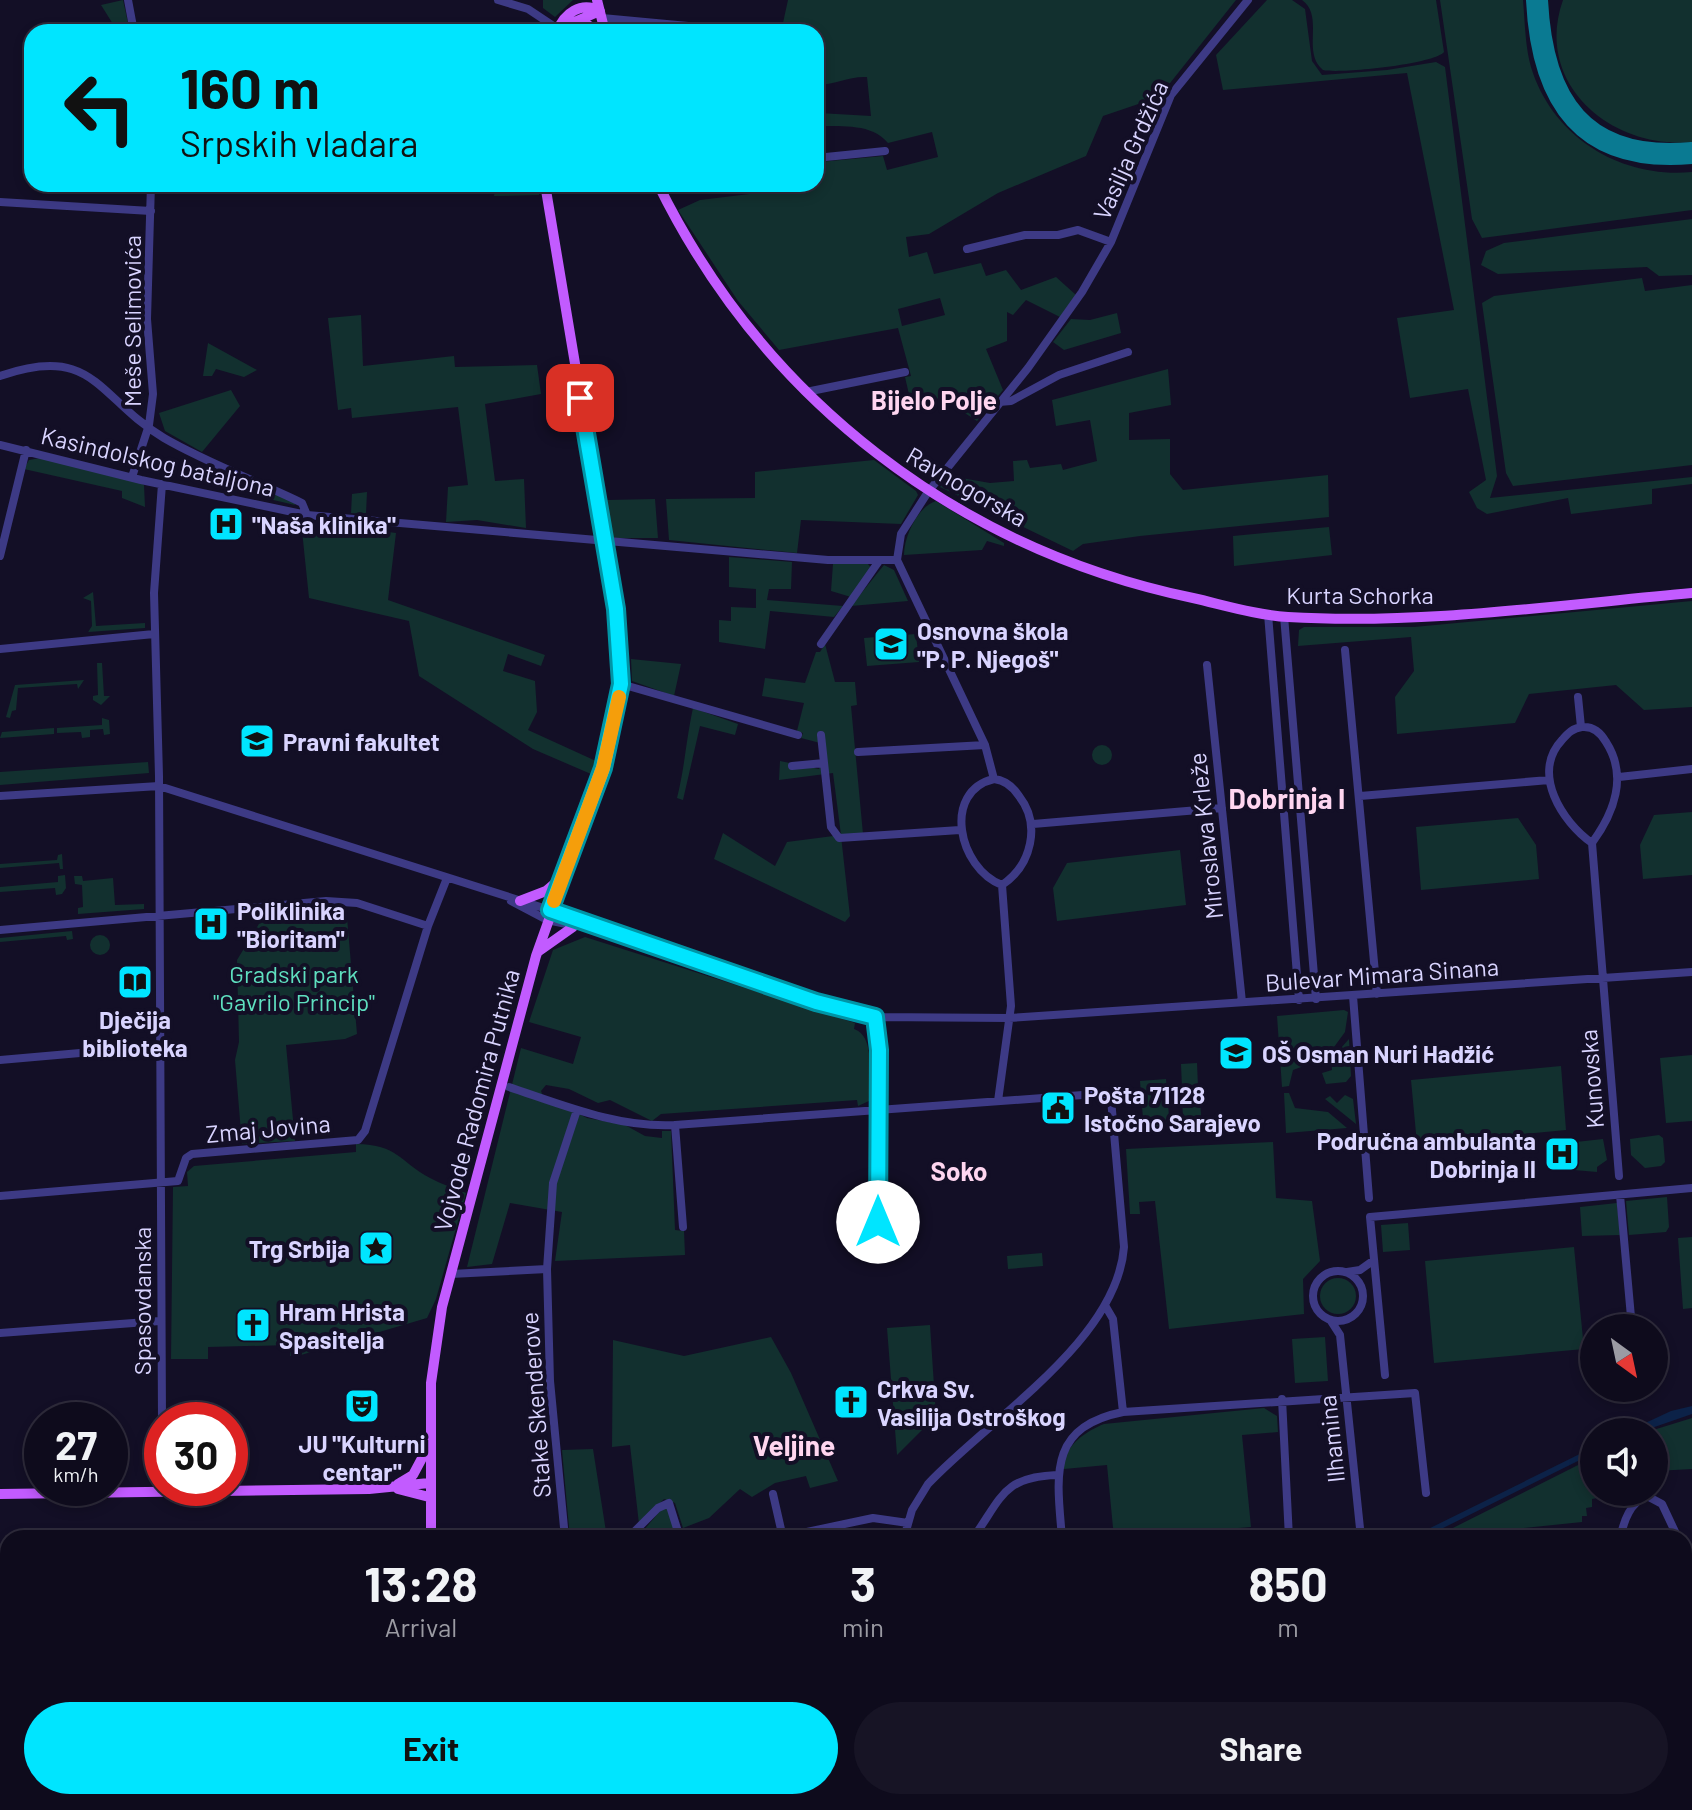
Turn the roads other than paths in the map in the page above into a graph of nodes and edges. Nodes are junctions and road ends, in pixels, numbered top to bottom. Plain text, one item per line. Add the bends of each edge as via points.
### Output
1 (128, 0) edge
2 (498, 0) edge
3 (535, 0) edge
4 (1248, 0) edge
5 (577, 5) edge
6 (528, 9) junction
7 (600, 10) edge
8 (132, 24) edge
9 (553, 24) edge
10 (563, 24) edge
11 (569, 24) edge
12 (695, 24) edge
13 (885, 151) dead end
14 (824, 157) edge
15 (151, 192) edge
16 (546, 192) edge
17 (662, 192) edge
18 (0, 202) edge
19 (151, 211) junction
20 (1111, 242) junction
21 (967, 249) dead end
22 (1128, 352) dead end
23 (905, 372) dead end
24 (0, 376) edge
25 (806, 392) junction
26 (999, 402) junction
27 (149, 425) junction
28 (0, 445) edge
29 (26, 450) junction
30 (132, 477) junction
31 (162, 484) junction
32 (928, 492) junction
33 (307, 515) junction
34 (605, 542) junction
35 (1039, 548) joint
36 (0, 556) edge
37 (897, 560) junction
38 (879, 561) junction
39 (1692, 593) edge
40 (1268, 614) junction
41 (1284, 616) junction
42 (154, 634) junction
43 (821, 644) dead end
44 (0, 649) edge
45 (1345, 650) dead end
46 (1207, 665) dead end
47 (621, 684) junction
48 (1578, 697) dead end
49 (1581, 727) junction
50 (798, 735) dead end
51 (821, 735) dead end
52 (985, 745) junction
53 (858, 752) dead end
54 (824, 763) junction
55 (792, 766) dead end
56 (1692, 769) edge
57 (1619, 777) junction
58 (994, 779) junction
59 (1549, 780) junction
60 (159, 786) junction
61 (0, 796) edge
62 (1360, 796) junction
63 (1222, 808) junction
64 (1033, 824) junction
65 (960, 830) junction
66 (1592, 843) junction
67 (562, 877) junction
68 (447, 878) junction
69 (1002, 885) junction
70 (506, 898) junction
71 (520, 901) junction
72 (549, 915) junction
73 (159, 917) junction
74 (593, 925) junction
75 (428, 926) junction
76 (573, 927) junction
77 (0, 930) edge
78 (536, 956) junction
79 (1692, 972) edge
80 (1605, 979) junction
81 (1377, 994) junction
82 (1353, 996) junction
83 (1316, 999) junction
84 (1299, 1000) junction
85 (1242, 1002) junction
86 (875, 1017) junction
87 (1009, 1018) junction
88 (160, 1046) junction
89 (0, 1060) edge
90 (509, 1087) dead end
91 (998, 1101) junction
92 (577, 1110) junction
93 (877, 1112) junction
94 (675, 1125) junction
95 (1619, 1176) dead end
96 (160, 1182) junction
97 (1692, 1188) edge
98 (1620, 1195) junction
99 (0, 1196) edge
100 (1369, 1198) dead end
101 (878, 1222) dead end
102 (683, 1227) dead end
103 (1371, 1262) junction
104 (547, 1269) junction
105 (1347, 1272) junction
106 (451, 1274) junction
107 (1361, 1286) junction
108 (1106, 1307) junction
109 (1631, 1314) edge
110 (1347, 1320) junction
111 (160, 1321) junction
112 (1331, 1321) junction
113 (0, 1333) edge
114 (1340, 1335) junction
115 (1385, 1375) dead end
116 (1346, 1396) junction
117 (1282, 1399) junction
118 (162, 1402) edge
119 (1123, 1412) junction
120 (428, 1447) junction
121 (1057, 1475) junction
122 (429, 1483) junction
123 (392, 1488) junction
124 (248, 1489) edge
125 (144, 1490) edge
126 (1426, 1493) dead end
127 (0, 1494) edge
128 (773, 1494) dead end
129 (429, 1497) junction
130 (908, 1523) junction
131 (431, 1530) edge
132 (564, 1530) edge
133 (636, 1530) edge
134 (678, 1530) edge
135 (781, 1530) edge
136 (819, 1530) edge
137 (906, 1530) edge
138 (979, 1530) edge
139 (1061, 1530) edge
140 (1289, 1530) edge
141 (1360, 1530) edge
142 (1623, 1530) edge
143 (1674, 1530) edge

1 - 8 street
2 - 6 street
3 - 6 street
4 - 20 street, Vasilja Grdžića via 1171,95
5 - 7 main road
5 - 10 main road
6 - 9 street
7 - 11 main road
7 - 12 street
13 - 14 street
15 - 19 street, Meše Selimovića
16 - 34 main road, Vojvode Radomira Putnika
17 - 25 main road, Ravnogorska via 729,305
18 - 19 street, Meše Selimovića
19 - 27 street, Meše Selimovića
20 - 21 street, Vasilja Grdžića via 1078,230 1025,235
20 - 26 street, Vasilja Grdžića via 1074,303
22 - 26 street
23 - 25 street
24 - 27 street, Kasindolskog bataljona via 46,365 82,372
25 - 32 main road, Ravnogorska
26 - 32 street, Vasilja Grdžića
27 - 30 street, Meše Selimovića
27 - 33 street, Kasindolskog bataljona via 165,438 302,503
28 - 29 street, Kasindolskog bataljona
29 - 30 street, Kasindolskog bataljona
29 - 36 street
30 - 31 street, Kasindolskog bataljona
31 - 33 street, Kasindolskog bataljona
31 - 42 street, Spasovdanska
32 - 35 main road, Ravnogorska
32 - 37 street, Vasilja Grdžića via 901,534
33 - 34 street, Kasindolskog bataljona
34 - 38 street
34 - 47 main road, Vojvode Radomira Putnika via 619,628
35 - 40 main road, Kurta Schorka via 1126,584
37 - 38 street
37 - 52 street
38 - 43 street
39 - 41 main road, Kurta Schorka via 1483,612 1349,619
40 - 41 main road, Kurta Schorka
40 - 84 street
41 - 83 street
42 - 44 street
42 - 60 street, Spasovdanska
45 - 62 street
46 - 63 street, Miroslava Krleže
47 - 50 street
47 - 67 main road, Vojvode Radomira Putnika via 603,768
48 - 49 street
49 - 57 street via 1601,733
49 - 59 street via 1557,745
51 - 54 street
52 - 53 street
52 - 58 street
54 - 55 street
54 - 65 street via 833,833 839,838
56 - 57 street
57 - 66 street via 1612,809
58 - 64 street via 1013,789
58 - 65 street via 970,797
59 - 62 street
59 - 66 street via 1574,831
60 - 61 street
60 - 68 street
60 - 73 street, Spasovdanska
62 - 81 street
63 - 64 street
63 - 85 street, Miroslava Krleže
64 - 69 street via 1019,867
65 - 69 street via 967,852
66 - 80 street, Kunovska
67 - 71 main road via 546,891
67 - 72 main road, Vojvode Radomira Putnika
68 - 70 street
68 - 75 street, Zmaj Jovina
69 - 87 street
70 - 71 street
70 - 72 street
71 - 72 street
72 - 74 street, Bulevar Mimara Sinana
72 - 76 street
72 - 78 main road, Vojvode Radomira Putnika
73 - 75 street via 347,901
73 - 77 street
73 - 88 street, Spasovdanska
74 - 76 street
74 - 86 street, Bulevar Mimara Sinana
75 - 96 street, Zmaj Jovina via 360,1138 192,1154 178,1181
76 - 78 main road
78 - 106 main road, Vojvode Radomira Putnika
79 - 80 street, Bulevar Mimara Sinana
80 - 81 street, Bulevar Mimara Sinana
80 - 95 street, Kunovska
81 - 82 street, Bulevar Mimara Sinana
82 - 83 street, Bulevar Mimara Sinana
82 - 100 street
83 - 84 street, Bulevar Mimara Sinana
84 - 85 street, Bulevar Mimara Sinana
85 - 87 street, Bulevar Mimara Sinana
86 - 87 street, Bulevar Mimara Sinana
86 - 93 street
87 - 91 street
88 - 89 street
88 - 96 street, Spasovdanska
90 - 92 street
91 - 93 street
91 - 108 street via 1096,1094 1113,1102 1124,1247 1119,1278
92 - 94 street via 647,1126
92 - 104 street, Stake Skenderove via 553,1183
93 - 94 street
93 - 101 street
94 - 102 street
96 - 99 street
96 - 111 street, Spasovdanska
97 - 98 street
98 - 103 street via 1370,1217
98 - 109 street
103 - 105 street
103 - 107 street
103 - 115 street
104 - 106 street
104 - 132 street, Stake Skenderove via 550,1381
105 - 107 street
105 - 112 street via 1330,1272 1315,1286 1315,1306
106 - 120 main road, Vojvode Radomira Putnika via 434,1346
107 - 110 street via 1362,1306
108 - 119 street via 1113,1319
108 - 130 street via 1084,1337 928,1484
110 - 112 street
110 - 114 street
111 - 113 street
111 - 118 street, Spasovdanska
112 - 114 street, Ilhamina
114 - 116 street, Ilhamina
116 - 117 street
116 - 126 street via 1415,1393
116 - 141 street, Ilhamina
117 - 119 street
117 - 140 street
119 - 121 street via 1078,1431 1064,1450
120 - 122 main road, Vojvode Radomira Putnika
120 - 123 main road via 413,1475
121 - 138 street via 1017,1481
121 - 139 street
122 - 123 main road
122 - 129 main road, Vojvode Radomira Putnika
123 - 124 main road
123 - 129 main road
125 - 127 main road
128 - 135 street
129 - 131 main road, Vojvode Radomira Putnika
130 - 136 street via 873,1518
130 - 137 street
133 - 134 street via 669,1503
142 - 143 street via 1635,1502 1647,1496 1662,1504

